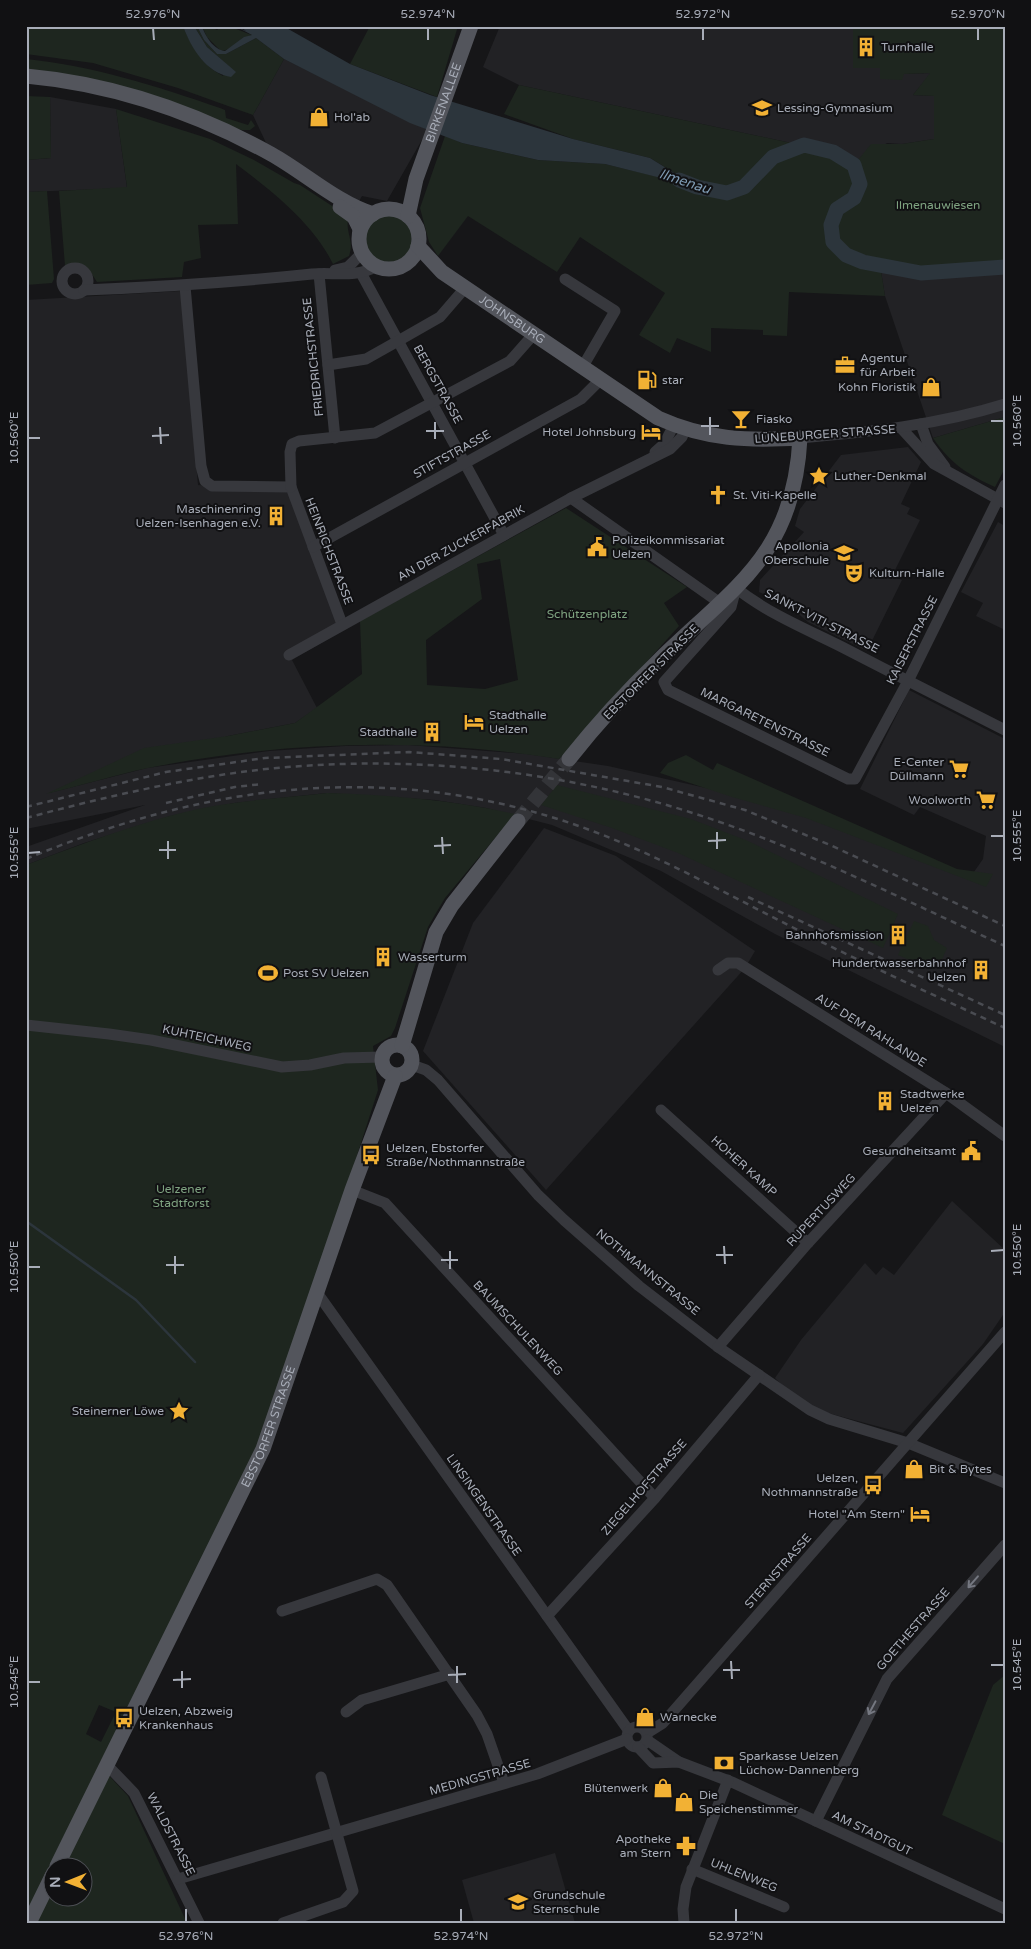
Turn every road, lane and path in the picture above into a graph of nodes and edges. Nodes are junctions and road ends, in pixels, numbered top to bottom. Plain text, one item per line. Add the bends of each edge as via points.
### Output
1 (466, 26) edge
2 (471, 26) edge
3 (464, 44) junction
4 (26, 76) edge
5 (26, 85) edge
6 (416, 179) junction
7 (391, 209) junction
8 (373, 214) junction
9 (408, 216) junction
10 (360, 229) junction
11 (418, 246) junction
12 (362, 253) junction
13 (411, 260) junction
14 (375, 266) junction
15 (442, 272) junction
16 (361, 273) junction
17 (319, 274) junction
18 (565, 279) dead end
19 (185, 286) junction
20 (465, 288) junction
21 (84, 290) junction
22 (533, 335) junction
23 (398, 342) junction
24 (328, 365) junction
25 (582, 368) junction
26 (600, 380) junction
27 (432, 402) junction
28 (1005, 404) edge
29 (921, 424) junction
30 (679, 427) junction
31 (902, 429) junction
32 (335, 438) junction
33 (794, 438) junction
34 (465, 463) junction
35 (950, 472) junction
36 (1005, 485) edge
37 (290, 487) junction
38 (571, 498) junction
39 (1001, 502) edge
40 (504, 535) junction
41 (313, 547) junction
42 (736, 588) junction
43 (720, 603) junction
44 (342, 624) junction
45 (289, 655) dead end
46 (908, 681) junction
47 (664, 686) joint
48 (1005, 730) edge
49 (569, 759) tunnel mouth
50 (855, 779) joint
51 (518, 821) tunnel mouth
52 (718, 970) dead end
53 (26, 1025) edge
54 (402, 1046) junction
55 (382, 1057) junction
56 (412, 1064) junction
57 (395, 1076) junction
58 (946, 1093) junction
59 (661, 1110) dead end
60 (1005, 1136) edge
61 (352, 1190) junction
62 (808, 1243) junction
63 (318, 1294) junction
64 (1005, 1332) edge
65 (718, 1347) junction
66 (758, 1374) junction
67 (908, 1444) junction
68 (1005, 1483) edge
69 (655, 1498) junction
70 (1005, 1545) edge
71 (282, 1611) dead end
72 (547, 1616) junction
73 (450, 1674) junction
74 (346, 1712) dead end
75 (628, 1735) junction
76 (644, 1740) junction
77 (107, 1765) junction
78 (321, 1777) dead end
79 (728, 1780) junction
80 (504, 1783) junction
81 (816, 1821) junction
82 (339, 1833) junction
83 (62, 1856) edge
84 (692, 1869) junction
85 (178, 1879) junction
86 (42, 1896) edge
87 (784, 1907) dead end
88 (1005, 1909) edge
89 (29, 1923) edge
90 (199, 1923) edge
91 (283, 1923) edge
92 (684, 1923) edge

1 - 3 main road
2 - 3 main road, BIRKENALLEE
3 - 6 main road, BIRKENALLEE
4 - 8 main road via 96,86 172,108 252,143 352,206
5 - 10 main road via 94,95 132,105 217,136 289,174 349,213
6 - 7 main road, BIRKENALLEE
6 - 9 main road, BIRKENALLEE
7 - 8 main road
7 - 9 main road
8 - 10 main road
9 - 11 main road via 416,226
10 - 12 main road via 358,241
11 - 13 main road
11 - 15 main road, JOHNSBURG
12 - 14 main road
12 - 17 street via 348,267
13 - 14 main road via 394,270
13 - 15 main road, JOHNSBURG
14 - 16 street
15 - 20 main road, JOHNSBURG
16 - 17 street
16 - 23 street, BERGSTRASSE
17 - 19 street
17 - 24 street, FRIEDRICHSTRASSE
18 - 25 street via 615,311
19 - 21 street
19 - 37 street, HEINRICHSTRASSE via 205,481 212,486
20 - 22 main road, JOHNSBURG
20 - 23 street via 440,317
21 - 21 street via 75,294 60,290 70,269 78,269 87,278
22 - 25 main road, JOHNSBURG
22 - 27 street via 510,361
23 - 24 street via 366,359
23 - 27 street, BERGSTRASSE
24 - 32 street, FRIEDRICHSTRASSE
25 - 26 main road, JOHNSBURG
26 - 30 main road, JOHNSBURG via 658,418
26 - 34 street, STIFTSTRASSE via 581,399
27 - 32 street via 375,433
27 - 34 street, BERGSTRASSE
28 - 29 street, LÜNEBURGER STRASSE
29 - 31 street, LÜNEBURGER STRASSE
29 - 35 street via 932,451
30 - 33 main road, LÜNEBURGER STRASSE via 736,439
30 - 38 street, AN DER ZUCKERFABRIK via 648,458
31 - 33 street, LÜNEBURGER STRASSE
31 - 35 street via 927,458
32 - 37 street, HEINRICHSTRASSE via 292,444
33 - 42 main road, EBSTORFER STRASSE via 783,520 768,552
34 - 40 street, BERGSTRASSE
34 - 41 street, STIFTSTRASSE
35 - 39 street
36 - 39 street, KAISERSTRASSE
37 - 41 street, HEINRICHSTRASSE
38 - 40 street, AN DER ZUCKERFABRIK
38 - 43 street
39 - 46 street, KAISERSTRASSE
40 - 44 street, AN DER ZUCKERFABRIK
41 - 44 street, HEINRICHSTRASSE
42 - 43 main road, EBSTORFER STRASSE
42 - 46 street, SANKT-VITI-STRASSE via 762,605
42 - 47 street, EBSTORFER STRASSE via 730,607 666,678
43 - 49 main road, EBSTORFER STRASSE via 644,675
44 - 45 street, AN DER ZUCKERFABRIK
46 - 48 street, SANKT-VITI-STRASSE
46 - 50 street, KAISERSTRASSE
47 - 50 street, MARGARETENSTRASSE via 848,779
51 - 54 main road via 444,917 429,950
52 - 58 street, AUF DEM RAHLANDE via 728,963 738,963
53 - 55 street, KUHTEICHWEG via 151,1040 282,1067 344,1058
54 - 55 main road via 387,1048
54 - 56 main road via 411,1053
55 - 57 main road via 386,1071
56 - 57 main road via 406,1073
56 - 65 street, NOTHMANNSTRASSE via 438,1080 538,1195 564,1220 639,1286
57 - 61 main road, EBSTORFER STRASSE
58 - 60 street, AUF DEM RAHLANDE
58 - 62 street, RUPERTUSWEG
59 - 62 street, HOHER KAMP
61 - 63 main road, EBSTORFER STRASSE
61 - 69 street, BAUMSCHULENWEG via 384,1203
62 - 65 street, RUPERTUSWEG
63 - 72 street, LINSINGENSTRASSE
63 - 77 main road, EBSTORFER STRASSE via 253,1472
64 - 67 street, STERNSTRASSE
65 - 66 street, NOTHMANNSTRASSE
66 - 67 street, NOTHMANNSTRASSE via 829,1420
66 - 69 street, ZIEGELHOFSTRASSE
67 - 68 street, NOTHMANNSTRASSE
67 - 76 street, STERNSTRASSE via 663,1724
69 - 72 street, ZIEGELHOFSTRASSE
70 -> 81 street, GOETHESTRASSE via 886,1680
71 - 73 street via 377,1579 387,1585
72 - 75 street, LINSINGENSTRASSE
73 - 74 street via 362,1700
73 - 80 street via 487,1734
75 - 76 street, LINSINGENSTRASSE via 630,1744
75 - 76 street via 634,1727 640,1727
75 - 80 street, MEDINGSTRASSE via 554,1769
76 - 79 street, AM STADTGUT via 679,1762
77 - 83 main road, EBSTORFER STRASSE
77 - 85 street, WALDSTRASSE via 134,1793
78 - 82 street
79 - 81 street, AM STADTGUT
79 - 84 street
80 - 82 street, MEDINGSTRASSE
81 - 88 street, AM STADTGUT
82 - 85 street, MEDINGSTRASSE
82 - 91 street via 353,1891 349,1898
84 - 87 street, UHLENWEG
84 - 92 street via 686,1887
85 - 90 street, WALDSTRASSE
86 - 89 main road

